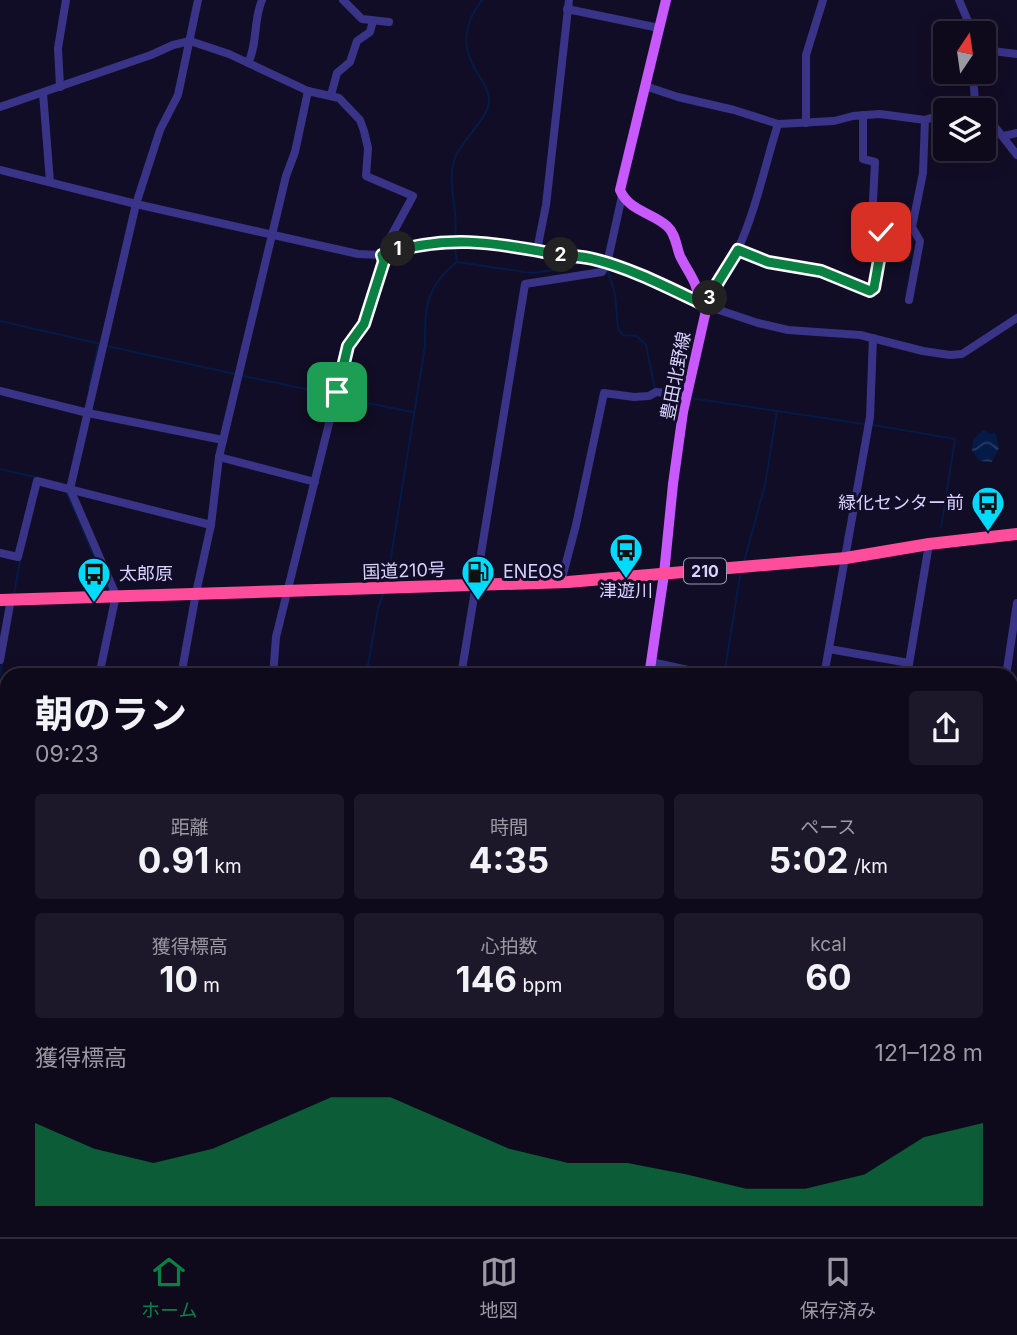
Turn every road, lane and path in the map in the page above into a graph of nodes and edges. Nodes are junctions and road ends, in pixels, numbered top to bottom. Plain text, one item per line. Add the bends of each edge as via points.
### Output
1 (66, 0) edge
2 (198, 0) edge
3 (262, 0) edge
4 (342, 0) edge
5 (666, 0) edge
6 (823, 0) edge
7 (959, 0) edge
8 (568, 5) edge
9 (373, 21) junction
10 (970, 21) edge
11 (389, 22) dead end
12 (659, 28) junction
13 (191, 41) junction
14 (996, 51) edge
15 (1017, 54) edge
16 (248, 63) junction
17 (645, 86) junction
18 (60, 87) junction
19 (308, 91) junction
20 (43, 93) junction
21 (331, 95) junction
22 (0, 107) edge
23 (863, 115) junction
24 (933, 117) edge
25 (925, 120) junction
26 (806, 123) junction
27 (778, 124) junction
28 (996, 127) edge
29 (1017, 133) edge
30 (1004, 136) junction
31 (1017, 155) edge
32 (0, 170) edge
33 (50, 182) junction
34 (622, 196) junction
35 (136, 204) junction
36 (272, 234) junction
37 (537, 250) junction
38 (738, 250) junction
39 (382, 255) junction
40 (607, 264) junction
41 (909, 300) dead end
42 (702, 304) junction
43 (1017, 318) edge
44 (873, 338) junction
45 (0, 391) edge
46 (686, 395) junction
47 (88, 413) junction
48 (223, 440) junction
49 (219, 457) junction
50 (315, 482) junction
51 (70, 489) junction
52 (211, 525) junction
53 (1017, 534) edge
54 (929, 544) junction
55 (0, 553) edge
56 (846, 558) junction
57 (664, 574) junction
58 (561, 582) junction
59 (477, 586) junction
60 (288, 591) junction
61 (196, 593) junction
62 (116, 595) junction
63 (5, 599) edge
64 (1017, 603) edge
65 (829, 649) junction
66 (0, 660) edge
67 (651, 662) junction
68 (909, 663) junction
69 (101, 668) edge
70 (182, 668) edge
71 (274, 668) edge
72 (462, 668) edge
73 (650, 668) edge
74 (679, 668) edge
75 (825, 668) edge
76 (908, 668) edge
77 (1007, 668) edge

1 - 18 street via 58,48
2 - 13 street
3 - 16 street
4 - 9 street via 362,19
5 - 12 main road
6 - 26 street via 806,55
7 - 10 street
8 - 12 street
8 - 37 street
9 - 11 street
9 - 21 street via 370,32 357,41 350,62 337,73
12 - 17 main road
13 - 16 street
13 - 18 street
13 - 35 street via 178,95 160,130
14 - 15 street
16 - 19 street
17 - 27 street
17 - 34 main road via 623,169
18 - 20 street
19 - 21 street
19 - 36 street
20 - 22 street
20 - 33 street
21 - 39 street via 360,120 368,148 366,176 413,195
23 - 25 street
23 - 26 street
23 - 38 street via 863,159 875,162 873,201 883,238 874,288 862,289 821,271 768,262
24 - 25 street
25 - 41 street via 923,173 912,227 920,241
26 - 27 street
27 - 38 street
28 - 30 street
29 - 30 street
30 - 31 street
32 - 33 street
33 - 35 street
34 - 40 street
34 - 42 main road via 672,231
35 - 36 street
35 - 47 street
36 - 39 street via 358,254
36 - 48 street
37 - 39 street via 457,240 403,247
37 - 40 street
38 - 42 street
39 - 50 street via 364,324 348,346
40 - 42 street
40 - 59 street via 602,272 525,284
42 - 44 street via 788,330
42 - 46 main road, 豊田北野線
43 - 44 street via 957,355
44 - 56 street via 870,417
45 - 47 street
46 - 57 main road, 豊田北野線
46 - 58 street via 604,393
47 - 48 street
47 - 51 street
48 - 49 street
49 - 50 street
49 - 52 street
50 - 60 street
51 - 52 street
51 - 55 street via 37,481 18,557
51 - 62 street
52 - 61 street
53 - 54 highway, 国道210号 / 210
54 - 56 highway, 国道210号 / 210
54 - 68 street
56 - 57 highway, 国道210号 / 210
56 - 65 street
57 - 58 highway, 国道210号 / 210
57 - 67 main road, 豊田北野線
58 - 59 highway, 国道210号 / 210
59 - 60 highway, 国道210号 / 210
59 - 72 street
60 - 61 highway, 国道210号 / 210
60 - 71 street
61 - 62 highway, 国道210号 / 210
61 - 70 street
62 - 63 highway, 国道210号 / 210
62 - 69 street
63 - 66 street
64 - 77 street
65 - 68 street
65 - 75 street
67 - 73 main road, 豊田北野線
67 - 74 street
68 - 76 street

